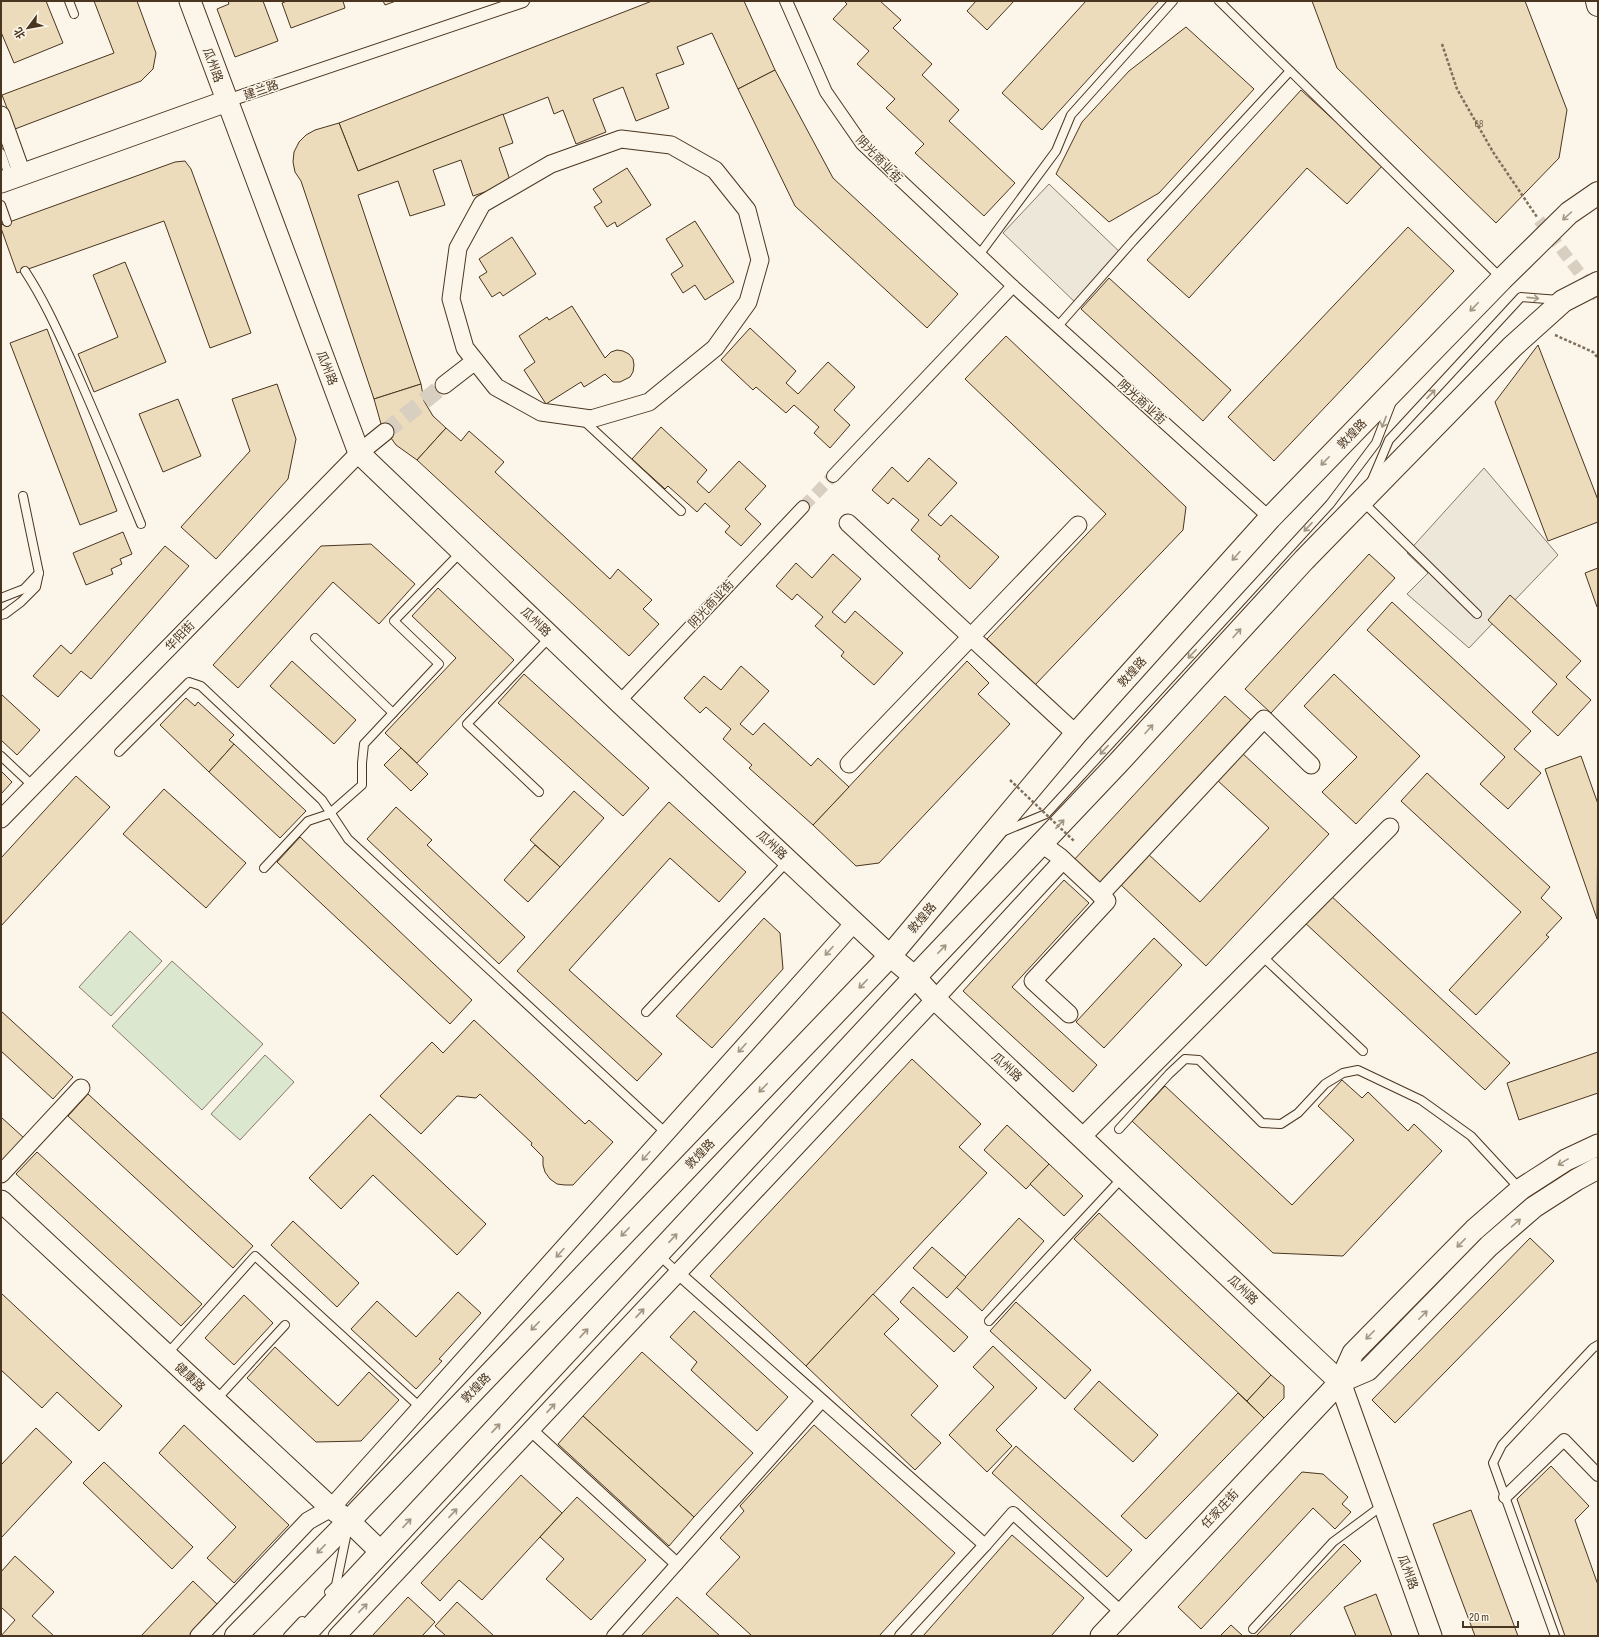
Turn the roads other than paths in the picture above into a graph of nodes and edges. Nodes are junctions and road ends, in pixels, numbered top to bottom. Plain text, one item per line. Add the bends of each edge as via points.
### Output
1 (69, 1) edge
2 (190, 1) edge
3 (523, 1) edge
4 (786, 1) edge
5 (1173, 1) edge
6 (1219, 1) edge
7 (1597, 1) edge
8 (1598, 5) edge
9 (74, 14) dead end
10 (1290, 71) junction
11 (227, 101) junction
12 (1, 115) edge
13 (1, 153) edge
14 (11, 178) edge
15 (1598, 193) edge
16 (1, 205) edge
17 (7, 222) dead end
18 (979, 255) junction
19 (25, 271) dead end
20 (1502, 279) junction
21 (1598, 283) edge
22 (1013, 286) junction
23 (1563, 301) junction
24 (1058, 326) junction
25 (475, 360) junction
26 (444, 385) tunnel mouth
27 (1398, 386) junction
28 (579, 417) junction
29 (385, 432) tunnel mouth
30 (359, 453) junction
31 (833, 476) tunnel mouth
32 (23, 496) dead end
33 (1364, 498) junction
34 (803, 507) tunnel mouth
35 (681, 511) dead end
36 (1270, 518) junction
37 (848, 523) dead end
38 (141, 524) dead end
39 (1078, 525) dead end
40 (462, 551) junction
41 (39, 572) junction
42 (1, 598) edge
43 (1477, 614) dead end
44 (1, 615) edge
45 (551, 636) junction
46 (971, 636) junction
47 (315, 638) dead end
48 (619, 702) junction
49 (393, 713) junction
50 (1076, 734) junction
51 (119, 752) dead end
52 (1, 756) edge
53 (849, 764) dead end
54 (1311, 765) dead end
55 (33, 786) junction
56 (539, 792) dead end
57 (329, 814) junction
58 (1, 819) edge
59 (1390, 827) dead end
60 (990, 837) junction
61 (1042, 844) junction
62 (789, 860) junction
63 (1063, 860) junction
64 (264, 868) dead end
65 (1100, 895) junction
66 (855, 922) junction
67 (890, 956) junction
68 (1262, 956) junction
69 (915, 977) junction
70 (935, 999) junction
71 (646, 1012) dead end
72 (1069, 1014) dead end
73 (1363, 1051) dead end
74 (81, 1088) dead end
75 (1119, 1129) dead end
76 (666, 1133) junction
77 (1082, 1137) junction
78 (1598, 1146) edge
79 (1598, 1168) edge
80 (1, 1174) edge
81 (1124, 1177) junction
82 (1521, 1189) junction
83 (1, 1201) edge
84 (658, 1254) junction
85 (678, 1273) junction
86 (989, 1321) dead end
87 (285, 1325) dead end
88 (1598, 1345) edge
89 (166, 1355) junction
90 (1340, 1382) junction
91 (215, 1400) junction
92 (822, 1401) junction
93 (421, 1408) junction
94 (531, 1430) junction
95 (1598, 1474) edge
96 (1505, 1497) junction
97 (1384, 1505) junction
98 (331, 1508) junction
99 (349, 1521) junction
100 (985, 1545) junction
101 (381, 1552) junction
102 (677, 1564) junction
103 (325, 1596) dead end
104 (309, 1613) dead end
105 (1122, 1614) junction
106 (1253, 1629) dead end
107 (199, 1636) edge
108 (236, 1636) edge
109 (288, 1636) edge
110 (303, 1636) edge
111 (337, 1636) edge
112 (613, 1636) edge
113 (901, 1636) edge
114 (1101, 1636) edge
115 (1431, 1636) edge
116 (1555, 1636) edge

1 - 9 lane
2 - 11 street, 瓜州路
3 - 11 street, 建兰路
4 - 18 street, 阴光商业街 via 826,92 862,144
5 - 18 lane via 1071,115 1056,151
6 - 10 lane
7 - 8 main road
10 - 20 lane
10 - 24 lane
11 - 14 street, 建兰路
11 - 30 street, 瓜州路
12 - 14 street
13 - 14 lane
15 -> 20 main road, 敦煌路 via 1570,213
16 - 17 lane
18 - 22 street, 阴光商业街
19 - 38 lane via 41,295 53,321 102,428
20 -> 27 main road, 敦煌路
21 - 23 main road
22 - 24 street, 阴光商业街
22 - 31 street
23 - 33 main road via 1512,347
33 -> 23 lane via 1388,440 1521,297
24 - 36 street, 阴光商业街
25 - 26 street
25 - 28 street via 496,387 541,412
25 - 28 street via 465,348 452,299 458,248 482,204 551,164 621,139 671,145 715,170 747,210 760,260 748,302 715,348 649,402 591,419
27 -> 36 main road, 敦煌路
27 -> 60 lane via 1376,443 1330,504 1046,814
28 - 35 lane
29 - 30 street, 华阳街
30 - 40 street, 瓜州路
30 - 55 street, 华阳街
32 - 41 lane
33 - 43 lane
61 -> 33 main road
34 - 48 street, 阴光商业街
36 -> 50 main road, 敦煌路
37 - 46 street
39 - 46 street
40 - 45 street, 瓜州路
40 - 49 lane via 394,621 439,664
41 - 42 lane via 24,589
41 - 44 lane via 36,587 22,602
45 - 48 street, 瓜州路
45 - 56 lane via 467,724
46 - 50 street
46 - 53 street
47 - 49 lane
48 - 62 street, 瓜州路
49 - 57 lane via 364,744 362,784
50 - 60 main road, 敦煌路
51 - 57 lane via 189,682 201,686 322,800
52 - 55 lane
54 - 65 street via 1264,719
55 - 58 street, 华阳街
57 - 64 lane via 308,821
57 - 76 lane via 348,839
59 - 68 street
60 - 67 main road, 敦煌路
61 - 63 street
69 -> 61 main road
62 - 66 street, 瓜州路
62 - 71 lane
63 - 65 street
63 - 70 street
65 - 72 street via 1107,901 1033,981
66 - 67 street, 瓜州路
66 -> 76 street
67 - 69 street, 瓜州路
67 -> 99 main road, 敦煌路
68 - 73 lane
68 - 77 street
69 - 70 street, 瓜州路
84 -> 69 main road
70 - 77 street, 瓜州路
70 - 85 street
74 - 80 street
75 - 82 lane via 1185,1060 1198,1060 1262,1123 1275,1124 1281,1124 1298,1113 1326,1084 1343,1073 1358,1070 1421,1100 1471,1136
76 -> 93 street
77 - 81 street, 瓜州路
78 -> 82 street via 1566,1160
90 -> 79 street via 1368,1370 1490,1246 1534,1207
81 - 86 lane
81 - 90 street, 瓜州路
82 -> 90 street via 1474,1230 1353,1353
83 - 89 street, 健康路
84 - 85 lane
101 -> 84 main road
85 - 92 street
94 -> 85 street
87 - 91 lane
88 - 96 lane via 1502,1444 1493,1463
89 - 91 street, 健康路
89 - 93 lane via 255,1256
90 - 97 street, 瓜州路
90 - 105 street, 任家庄街
91 - 98 street, 健康路
92 - 100 street
92 - 102 street
93 - 98 street
94 - 102 street
111 -> 94 street
95 - 96 street via 1564,1440
96 - 116 lane
97 - 106 lane via 1333,1542
97 - 115 street, 瓜州路
98 - 99 street, 健康路
98 - 107 street via 308,1521
99 - 101 street, 健康路
99 - 103 lane via 336,1584
99 -> 108 main road, 敦煌路
100 - 105 street via 1013,1513
100 - 113 street
101 - 110 main road
102 - 112 street
104 - 109 lane
105 - 114 street, 任家庄街

